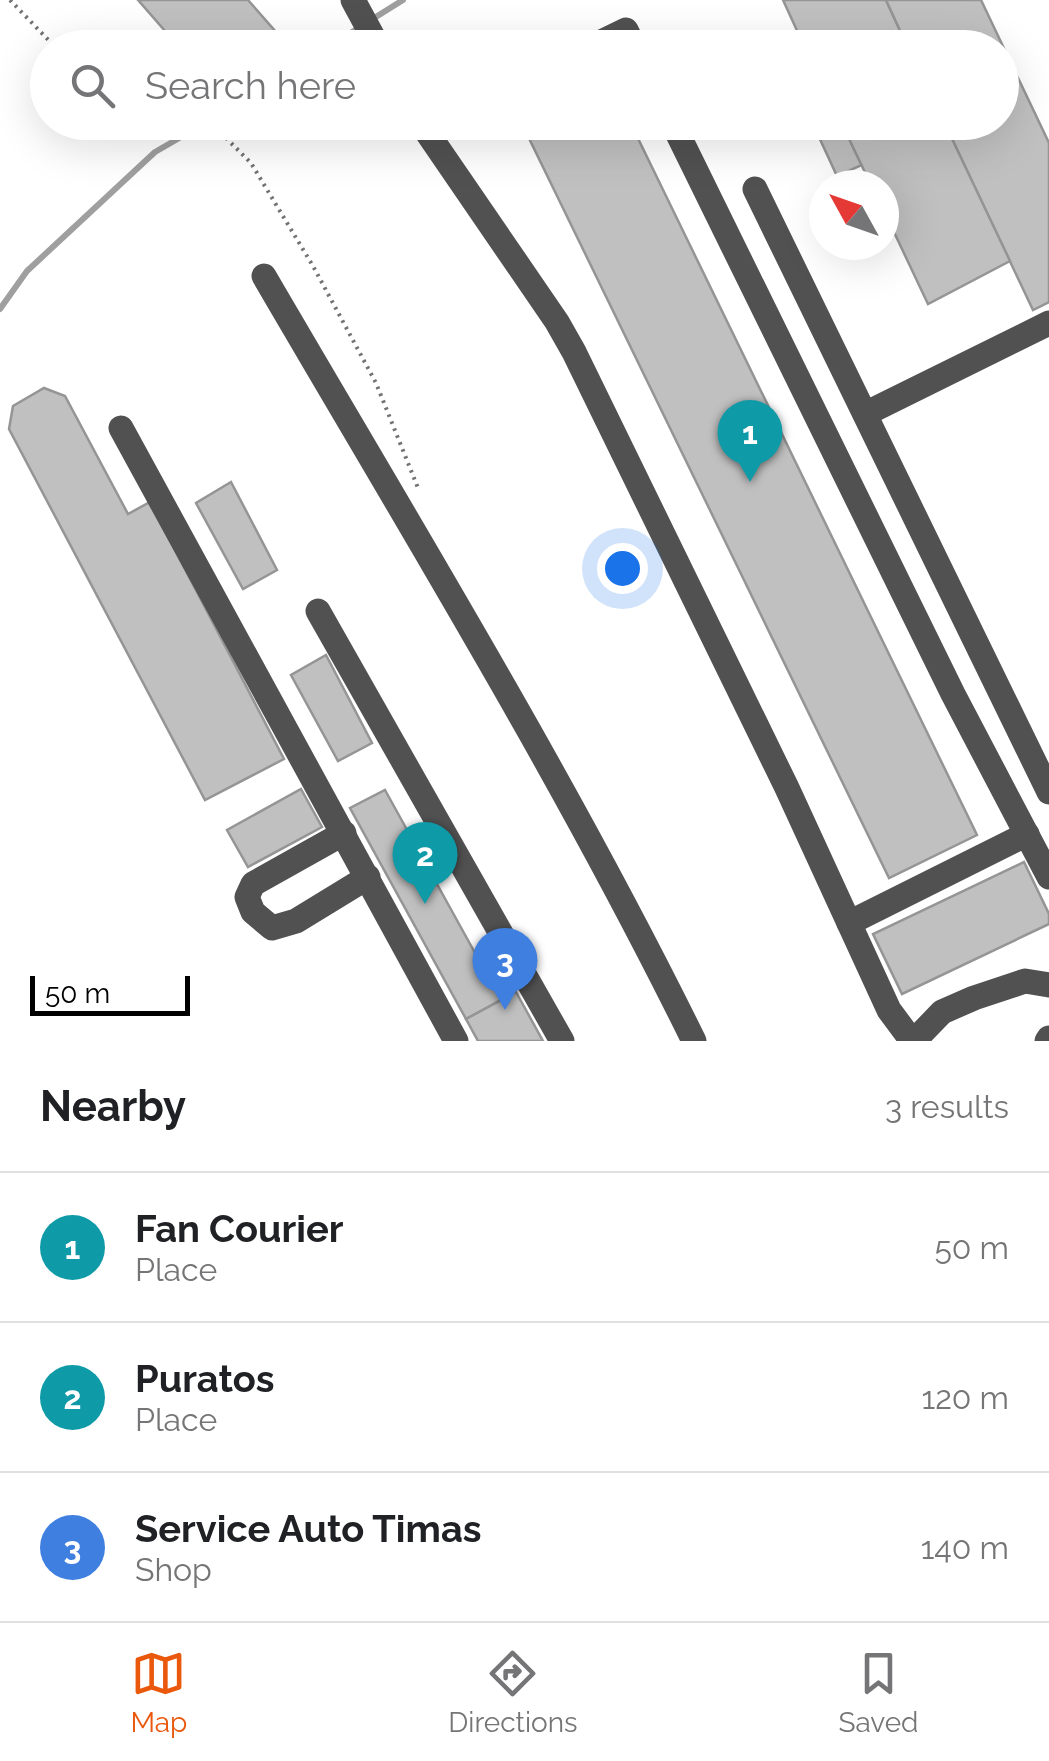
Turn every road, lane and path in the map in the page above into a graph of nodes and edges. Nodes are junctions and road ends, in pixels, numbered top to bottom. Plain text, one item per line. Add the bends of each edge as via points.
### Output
1 (10, 0) edge
2 (355, 4) edge
3 (39, 30) edge
4 (369, 30) edge
5 (226, 140) edge
6 (434, 140) edge
7 (681, 140) edge
8 (755, 189) dead end
9 (264, 276) dead end
10 (1049, 324) edge
11 (865, 414) junction
12 (121, 428) dead end
13 (419, 500) dead end
14 (318, 612) dead end
15 (1049, 792) edge
16 (344, 834) junction
17 (1027, 834) junction
18 (368, 877) junction
19 (1049, 877) edge
20 (850, 923) junction
21 (1049, 985) edge
22 (456, 1041) edge
23 (562, 1041) edge
24 (694, 1041) edge
25 (913, 1041) edge

1 - 3 path
2 - 4 lane
5 - 13 path via 251,163 376,383
6 - 20 lane via 574,352
7 - 17 lane
8 - 11 lane
9 - 24 lane via 424,547
10 - 11 lane
11 - 15 lane
12 - 16 lane
14 - 23 lane
16 - 18 lane
16 - 18 lane via 253,884 247,897 253,912 272,928 296,921
17 - 19 lane
17 - 20 lane
18 - 22 lane
20 - 25 lane via 890,1010
21 - 25 lane via 1024,981 974,998 942,1012

